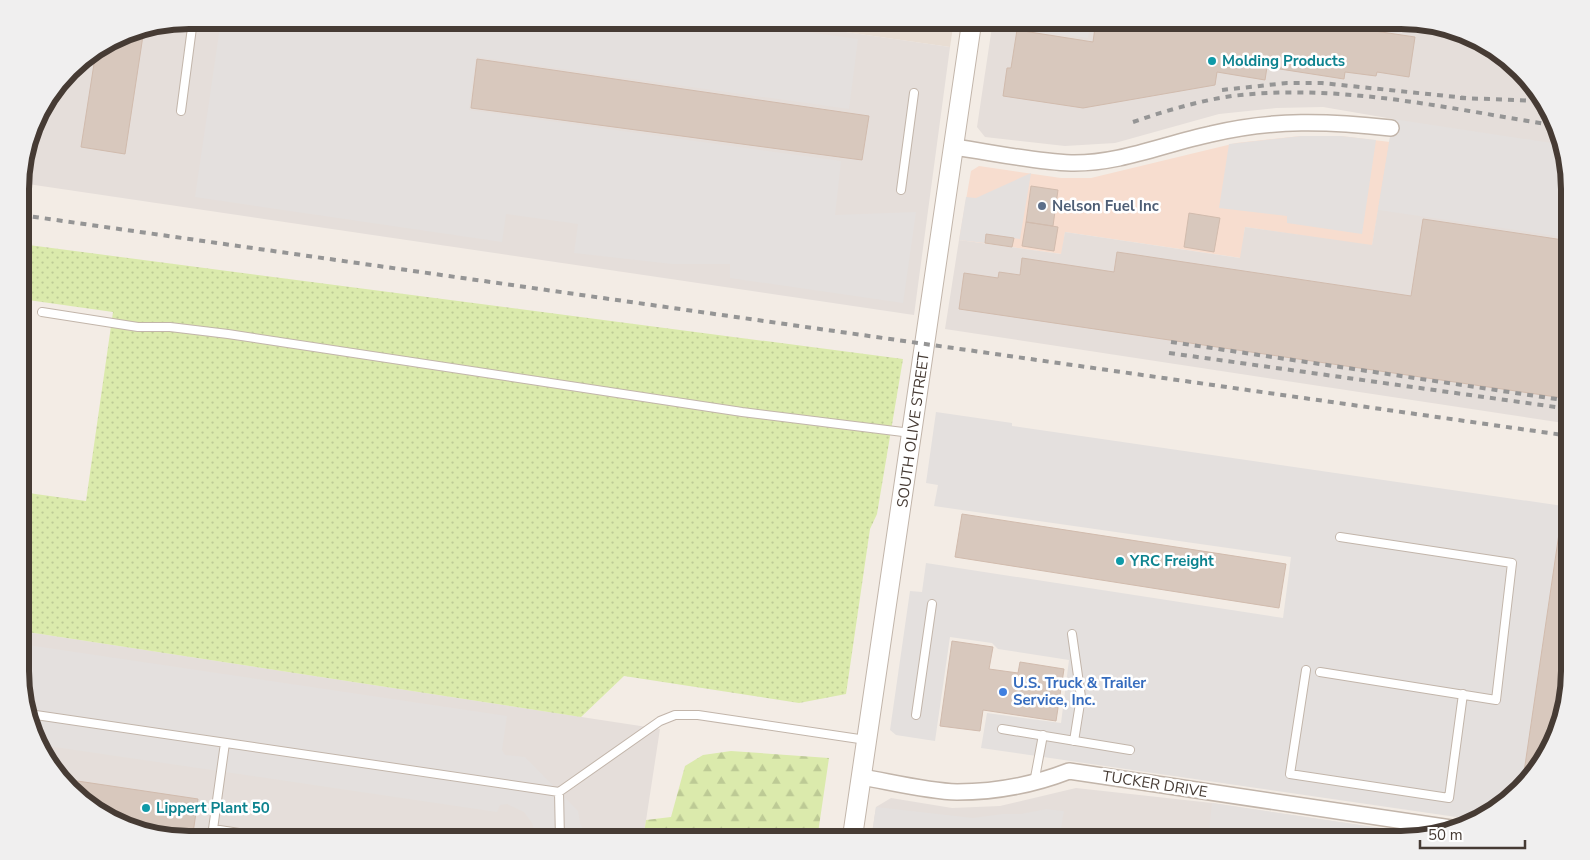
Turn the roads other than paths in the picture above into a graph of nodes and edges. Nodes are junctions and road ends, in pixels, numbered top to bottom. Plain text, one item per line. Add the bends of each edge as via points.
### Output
1 (192, 29) edge
2 (971, 29) edge
3 (914, 94) dead end
4 (181, 111) dead end
5 (1391, 128) dead end
6 (954, 147) junction
7 (901, 190) dead end
8 (42, 312) dead end
9 (913, 433) junction
10 (1340, 536) dead end
11 (932, 604) dead end
12 (1072, 634) dead end
13 (1306, 670) dead end
14 (1320, 672) dead end
15 (1463, 694) junction
16 (35, 715) edge
17 (916, 715) dead end
18 (1002, 729) dead end
19 (1043, 736) junction
20 (867, 740) junction
21 (1074, 740) junction
22 (225, 743) junction
23 (1130, 750) dead end
24 (862, 777) junction
25 (1034, 783) junction
26 (559, 792) junction
27 (1439, 826) edge
28 (226, 831) edge
29 (560, 831) edge
30 (853, 831) edge

1 - 4 lane
2 - 6 street, SOUTH OLIVE STREET
3 - 7 lane
5 - 6 street via 1302,121 1228,130 1145,153 1070,163
6 - 9 street, SOUTH OLIVE STREET
8 - 9 lane via 138,327 228,334 742,412
9 - 20 street, SOUTH OLIVE STREET
10 - 15 lane via 1512,564 1496,700
11 - 17 lane
12 - 21 lane via 1081,697
13 - 15 lane via 1290,774 1449,798
14 - 15 lane
16 - 22 lane
18 - 19 lane
19 - 21 lane
19 - 25 lane
20 - 24 street, SOUTH OLIVE STREET
20 - 26 lane via 698,715 676,715 660,721
21 - 23 lane
22 - 26 lane
22 - 28 lane via 213,829
24 - 25 street, TUCKER DRIVE via 955,792 997,790
24 - 30 street, SOUTH OLIVE STREET
25 - 27 street, TUCKER DRIVE via 1069,771
26 - 29 lane

